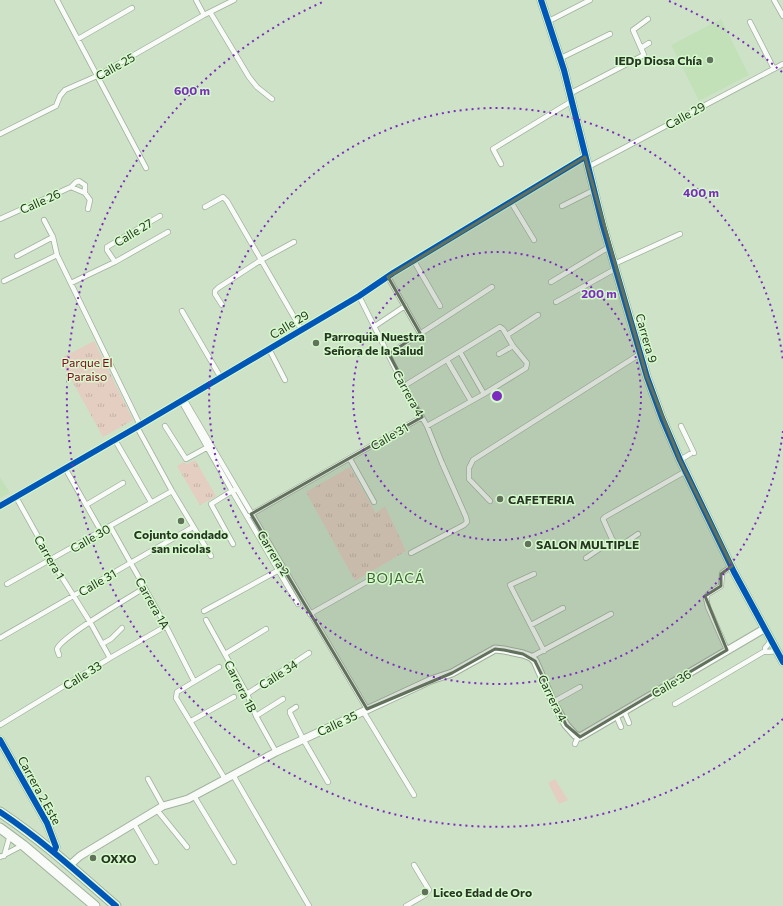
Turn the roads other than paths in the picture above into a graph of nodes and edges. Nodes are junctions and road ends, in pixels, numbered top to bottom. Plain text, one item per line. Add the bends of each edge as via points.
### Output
1 (57, 0) edge
2 (196, 0) edge
3 (234, 0) edge
4 (541, 0) edge
5 (590, 0) edge
6 (774, 0) edge
7 (132, 8) dead end
8 (210, 12) junction
9 (204, 15) junction
10 (783, 16) edge
11 (648, 19) dead end
12 (549, 21) junction
13 (750, 22) dead end
14 (610, 34) dead end
15 (78, 39) junction
16 (649, 43) dead end
17 (641, 48) junction
18 (561, 58) junction
19 (783, 64) edge
20 (774, 68) junction
21 (97, 76) junction
22 (571, 93) junction
23 (272, 99) dead end
24 (572, 102) junction
25 (0, 134) edge
26 (586, 157) junction
27 (501, 164) dead end
28 (588, 167) junction
29 (146, 168) dead end
30 (71, 187) junction
31 (594, 190) junction
32 (85, 193) junction
33 (511, 202) junction
34 (562, 206) dead end
35 (205, 207) dead end
36 (88, 209) dead end
37 (160, 216) dead end
38 (0, 219) edge
39 (44, 220) dead end
40 (168, 232) dead end
41 (680, 234) dead end
42 (53, 237) junction
43 (534, 240) dead end
44 (294, 242) dead end
45 (609, 247) junction
46 (57, 254) junction
47 (17, 256) dead end
48 (261, 260) junction
49 (414, 261) junction
50 (115, 262) junction
51 (615, 267) junction
52 (388, 277) junction
53 (4, 281) dead end
54 (551, 282) dead end
55 (71, 283) junction
56 (492, 287) dead end
57 (359, 296) junction
58 (556, 302) dead end
59 (222, 305) dead end
60 (405, 306) junction
61 (440, 306) dead end
62 (182, 312) dead end
63 (538, 315) dead end
64 (639, 320) dead end
65 (631, 323) junction
66 (375, 326) junction
67 (301, 329) junction
68 (420, 333) junction
69 (507, 335) junction
70 (513, 346) junction
71 (270, 348) junction
72 (460, 352) junction
73 (389, 354) junction
74 (499, 354) dead end
75 (640, 354) junction
76 (447, 360) junction
77 (220, 378) junction
78 (285, 380) dead end
79 (404, 386) junction
80 (484, 394) junction
81 (182, 400) junction
82 (471, 401) junction
83 (422, 417) junction
84 (139, 426) junction
85 (165, 426) dead end
86 (427, 426) junction
87 (681, 426) dead end
88 (115, 440) junction
89 (208, 448) junction
90 (350, 459) junction
91 (680, 460) junction
92 (65, 468) junction
93 (686, 471) junction
94 (123, 483) dead end
95 (235, 490) junction
96 (172, 491) junction
97 (16, 497) junction
98 (490, 501) dead end
99 (152, 502) junction
100 (374, 502) dead end
101 (86, 505) junction
102 (0, 506) edge
103 (249, 516) junction
104 (110, 526) junction
105 (193, 527) junction
106 (101, 531) junction
107 (638, 534) dead end
108 (612, 539) junction
109 (233, 544) dead end
110 (270, 550) junction
111 (412, 553) dead end
112 (211, 556) dead end
113 (586, 558) dead end
114 (51, 560) junction
115 (130, 563) junction
116 (732, 566) junction
117 (279, 570) junction
118 (534, 574) dead end
119 (377, 576) dead end
120 (7, 584) dead end
121 (144, 588) junction
122 (73, 596) junction
123 (298, 604) dead end
124 (564, 608) dead end
125 (204, 611) dead end
126 (310, 614) junction
127 (611, 614) dead end
128 (206, 620) dead end
129 (90, 622) junction
130 (166, 626) junction
131 (531, 626) junction
132 (122, 628) dead end
133 (266, 629) dead end
134 (764, 629) junction
135 (0, 638) edge
136 (771, 640) junction
137 (102, 644) junction
138 (544, 650) junction
139 (727, 650) junction
140 (765, 650) junction
141 (777, 651) junction
142 (309, 653) dead end
143 (225, 654) junction
144 (59, 656) dead end
145 (531, 657) junction
146 (110, 658) junction
147 (783, 662) edge
148 (219, 667) dead end
149 (194, 681) junction
150 (580, 687) dead end
151 (247, 694) junction
152 (234, 697) dead end
153 (283, 698) dead end
154 (553, 702) junction
155 (675, 704) dead end
156 (296, 707) dead end
157 (365, 710) junction
158 (624, 711) junction
159 (616, 715) junction
160 (256, 716) junction
161 (191, 722) junction
162 (629, 722) dead end
163 (0, 725) edge
164 (621, 727) dead end
165 (303, 739) junction
166 (0, 740) edge
167 (576, 740) joint
168 (276, 752) junction
169 (233, 775) junction
170 (225, 779) junction
171 (148, 780) dead end
172 (328, 782) dead end
173 (414, 795) dead end
174 (194, 796) junction
175 (160, 808) junction
176 (0, 812) edge
177 (134, 824) junction
178 (0, 828) edge
179 (10, 835) junction
180 (23, 845) junction
181 (187, 848) dead end
182 (54, 852) junction
183 (2, 857) edge
184 (156, 862) dead end
185 (234, 862) dead end
186 (70, 865) junction
187 (414, 866) dead end
188 (95, 906) edge
189 (116, 906) edge
190 (309, 906) edge
191 (406, 906) edge

1 - 15 street
2 - 9 street
3 - 8 street, Calle 25
4 - 12 street, Carrera 9
5 - 12 street
6 - 10 street
7 - 15 street
8 - 9 street, Calle 25
8 - 23 street via 256,87
9 - 21 street, Calle 25
11 - 17 street via 632,30
12 - 18 street, Carrera 9
13 - 20 street
14 - 18 street
15 - 21 street
16 - 17 street
17 - 22 street via 644,55
18 - 22 street, Carrera 9
19 - 20 street, Calle 29
20 - 28 street, Calle 29
21 - 25 street, Calle 25 via 65,90 56,106
21 - 29 street
22 - 24 street, Carrera 9
24 - 26 street, Carrera 9
24 - 27 street via 493,149
26 - 28 street, Carrera 9
26 - 33 street, Calle 29
28 - 31 street, Carrera 9
30 - 32 street, Calle 26
30 - 32 street via 76,182 82,182 86,186
30 - 38 street, Calle 26
31 - 34 street
31 - 45 street, Carrera 9
32 - 36 street via 90,200
33 - 43 street
33 - 49 street, Calle 29
35 - 48 street via 223,197
37 - 50 street, Calle 27 via 107,248
39 - 42 street
40 - 50 street
41 - 51 street
42 - 46 street
42 - 47 street
44 - 48 street
45 - 51 street, Carrera 9
45 - 54 street
46 - 53 street
46 - 55 street
48 - 59 street via 215,291
48 - 67 street
49 - 52 street, Calle 29
49 - 61 street
50 - 55 street
51 - 58 street
51 - 65 street, Carrera 9
52 - 57 street, Calle 29
52 - 60 street
55 - 84 street
56 - 68 street
57 - 66 street, Carrera 4
57 - 67 street, Calle 29
60 - 66 street
60 - 68 street
62 - 77 street
63 - 69 street
64 - 65 street
65 - 75 street, Carrera 9
66 - 73 street, Carrera 4
67 - 71 street, Calle 29
68 - 73 street
69 - 70 street
69 - 72 street via 501,327
70 - 74 street
70 - 80 street via 527,363 526,368
71 - 77 street, Calle 29
71 - 78 street
72 - 76 street
72 - 80 street
73 - 79 street, Carrera 4
75 - 91 street, Carrera 9 via 662,418
75 - 98 street via 473,460 468,471 469,479
76 - 79 street
76 - 82 street
77 - 81 street, Calle 29
79 - 83 street, Carrera 4
80 - 82 street
81 - 84 street, Calle 29
81 - 89 street
81 - 95 street via 225,469
82 - 86 street
83 - 86 street, Carrera 4
83 - 90 street, Calle 31
84 - 88 street, Calle 29
84 - 96 street
85 - 89 street via 186,459
86 - 111 street, Carrera 4 via 467,522
87 - 91 street via 692,453
88 - 92 street, Calle 29
88 - 99 street
89 - 95 street
90 - 100 street
90 - 103 street, Calle 31
91 - 93 street, Carrera 9
92 - 97 street, Calle 29
92 - 101 street
93 - 108 street via 605,517 604,522
93 - 116 street, Carrera 9
94 - 101 street
95 - 103 street, Carrera 2
95 - 109 street via 210,504
96 - 99 street, Calle 30
96 - 105 street
97 - 102 street, Calle 29
97 - 114 street, Carrera 1
99 - 104 street, Calle 30
101 - 106 street
103 - 110 street, Carrera 2
104 - 106 street, Calle 30
104 - 115 street, Carrera 1A
105 - 112 street
105 - 115 street, Calle 31
106 - 114 street, Calle 30
107 - 108 street via 622,545 617,545
108 - 113 street
110 - 117 street
110 - 126 street, Carrera 2
114 - 120 street, Calle 30
114 - 122 street, Carrera 1
115 - 121 street, Carrera 1A
115 - 122 street, Calle 31
116 - 134 street, Carrera 9
116 - 139 street via 722,573 721,586 706,598
117 - 123 street
117 - 125 street
118 - 131 street via 510,586
119 - 126 street
121 - 129 street
121 - 130 street, Carrera 1A
122 - 129 street, Carrera 1
122 - 135 street, Calle 31
124 - 131 street
126 - 157 street, Carrera 2
127 - 138 street
128 - 143 street, Carrera 1B
129 - 137 street, Carrera 1
129 - 144 street via 61,642 57,649
130 - 146 street, Calle 33
130 - 149 street, Carrera 1A
131 - 138 street
132 - 137 street
133 - 143 street
134 - 136 street, Carrera 9
134 - 139 street, Calle 36
136 - 140 street
136 - 141 street, Carrera 9
137 - 146 street, Carrera 1
138 - 145 street
139 - 158 street, Calle 36
140 - 141 street
140 - 155 street
141 - 147 street, Carrera 9
142 - 151 street, Calle 34
143 - 151 street, Carrera 1B
145 - 154 street, Carrera 4 via 538,666
145 - 157 street, Calle 35 via 514,651 495,649 452,673
146 - 163 street, Calle 33
148 - 149 street
149 - 161 street via 176,695
150 - 154 street
151 - 160 street, Carrera 1B
152 - 161 street
153 - 160 street
154 - 167 street, Carrera 4
156 - 165 street via 290,711
157 - 165 street, Calle 35
157 - 173 street, Carrera 2
158 - 159 street, Calle 36
158 - 162 street
159 - 164 street
159 - 167 street, Calle 36
160 - 168 street, Carrera 1B
161 - 170 street
165 - 168 street, Calle 35
165 - 172 street
166 - 182 street, Carrera 2 Este via 47,823 56,847
168 - 169 street, Calle 35
169 - 170 street, Calle 35
169 - 190 street
170 - 174 street, Calle 35
171 - 175 street
174 - 175 street, Calle 35
174 - 185 street
175 - 177 street, Calle 35
175 - 181 street
176 - 182 highway
177 - 184 street
177 - 186 street, Calle 35 via 80,856
178 - 179 highway
179 - 180 highway
179 - 183 street
180 - 183 street
180 - 188 highway
182 - 186 highway
186 - 189 highway
187 - 191 street via 429,890

